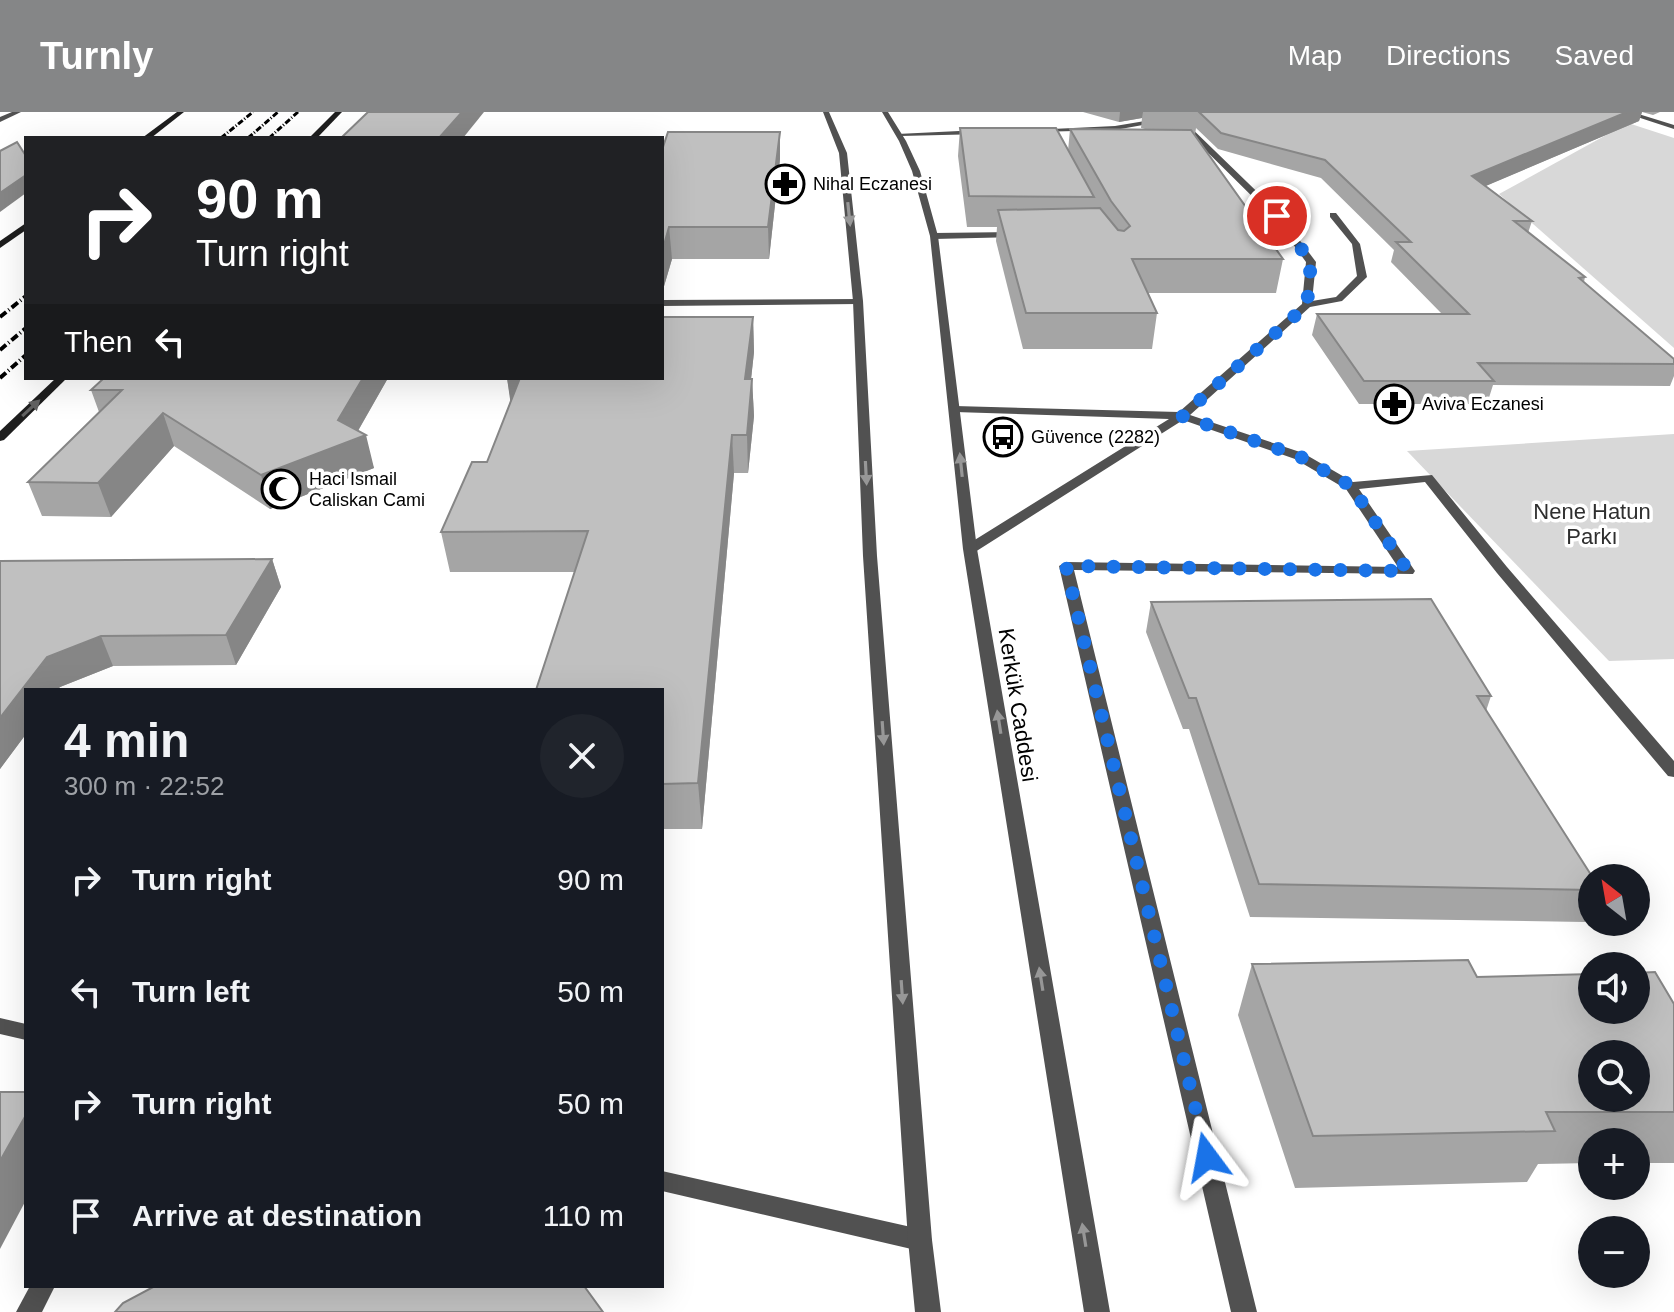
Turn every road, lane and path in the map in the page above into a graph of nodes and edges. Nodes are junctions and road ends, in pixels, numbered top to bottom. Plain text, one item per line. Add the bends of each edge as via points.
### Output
1 (18, 112) edge
2 (181, 112) edge
3 (339, 112) edge
4 (826, 112) edge
5 (885, 112) edge
6 (1196, 112) edge
7 (1625, 112) edge
8 (1176, 117) junction
9 (0, 120) edge
10 (1674, 127) edge
11 (1032, 130) edge
12 (1046, 130) junction
13 (988, 132) edge
14 (901, 134) junction
15 (149, 136) edge
16 (315, 136) edge
17 (1053, 143) edge
18 (1333, 215) dead end
19 (24, 227) edge
20 (1025, 235) edge
21 (934, 236) junction
22 (0, 245) edge
23 (858, 301) junction
24 (664, 303) edge
25 (1307, 305) junction
26 (60, 380) edge
27 (955, 409) junction
28 (1182, 416) junction
29 (0, 437) edge
30 (1351, 486) junction
31 (970, 549) junction
32 (1674, 772) edge
33 (0, 1026) edge
34 (24, 1032) edge
35 (664, 1181) edge
36 (920, 1240) junction
37 (42, 1288) edge
38 (29, 1312) edge
39 (928, 1312) edge
40 (1097, 1312) edge
41 (1244, 1312) edge

1 - 9 street
2 - 15 main road
3 - 16 main road
4 -> 23 street via 843,153
5 - 14 street, Kerkük Caddesi
6 - 8 street
7 - 10 street
8 - 12 street via 1115,128
8 - 25 street via 1277,216 1311,262
11 - 12 street
12 - 17 street
13 - 14 street
14 - 21 street, Kerkük Caddesi via 924,190
18 - 25 street via 1356,244 1362,277 1339,299
19 - 22 main road
20 - 21 street
21 - 27 street, Kerkük Caddesi
23 - 24 street
23 -> 36 street via 870,556
25 - 28 street
29 -> 26 main road
27 - 28 street
31 -> 27 street, Kerkük Caddesi
28 - 30 street via 1299,456
28 - 31 street
30 - 32 street via 1428,478
30 - 41 street via 1408,571 1066,566
40 -> 31 street, Kerkük Caddesi
33 - 34 street
35 - 36 street
36 - 39 street
37 - 38 street

